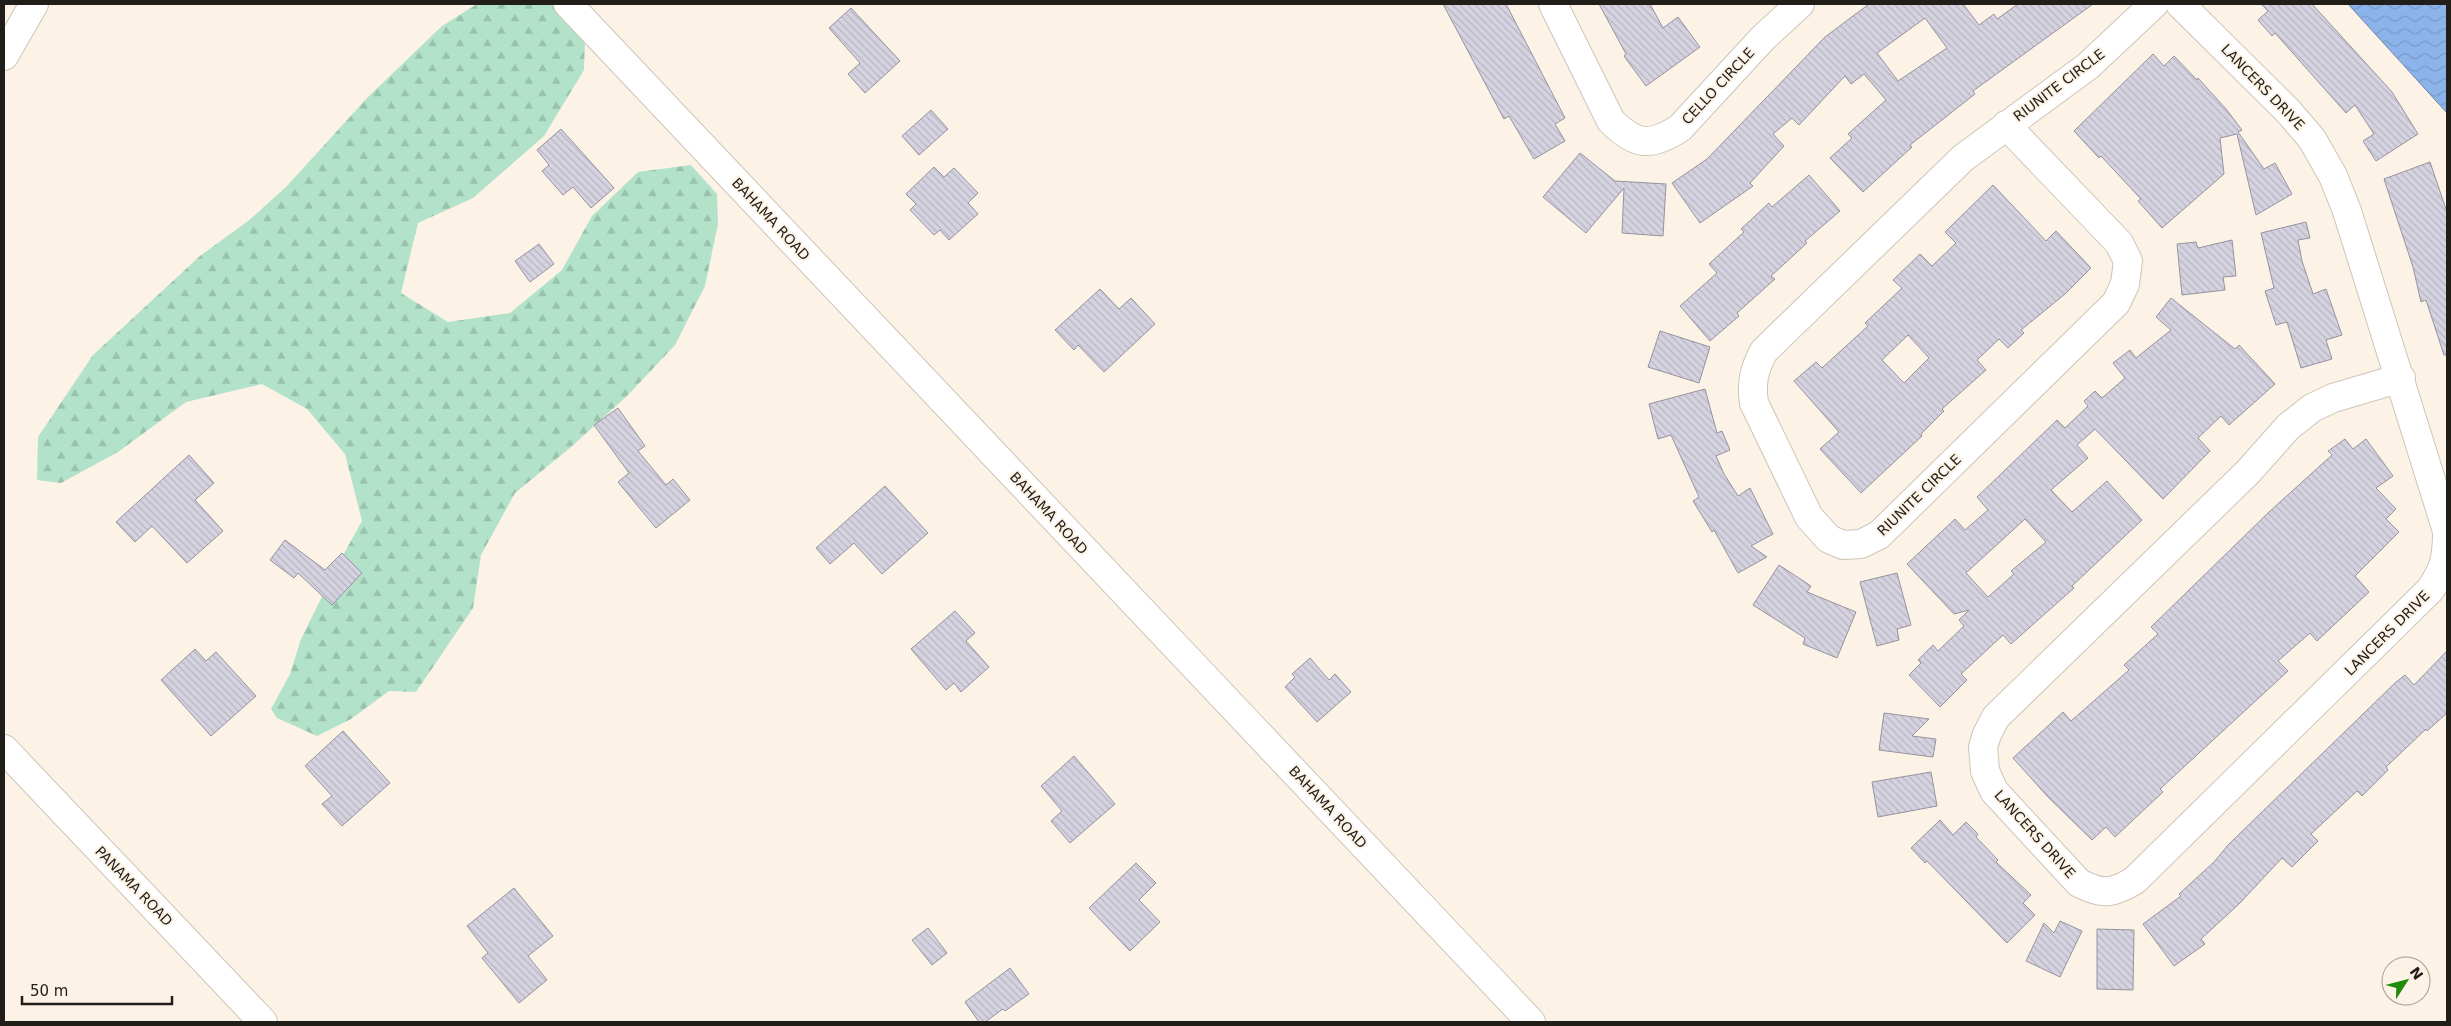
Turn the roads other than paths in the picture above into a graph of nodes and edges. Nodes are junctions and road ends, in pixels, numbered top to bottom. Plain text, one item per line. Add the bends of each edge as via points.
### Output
1 (34, 4) edge
2 (568, 4) edge
3 (1553, 4) edge
4 (1800, 4) edge
5 (2154, 4) edge
6 (2180, 4) edge
7 (4, 56) edge
8 (2006, 125) junction
9 (2401, 378) junction
10 (4, 749) edge
11 (263, 1022) edge
12 (1531, 1022) edge

1 - 7 street
2 - 12 street, BAHAMA ROAD
3 - 4 street, CELLO CIRCLE via 1611,120 1624,133 1652,142 1680,128 1763,38
5 - 8 street, RIUNITE CIRCLE via 2088,66
6 - 9 street, LANCERS DRIVE via 2288,111 2316,146 2347,211
8 - 8 street, RIUNITE CIRCLE via 1963,158 1923,196 1764,351 1754,369 1754,403 1809,518 1842,546 1861,544 1879,535 2116,303 2126,284 2128,261 2119,243
9 - 9 street, LANCERS DRIVE via 2447,531 2447,556 2441,574 2430,590 2135,880 2119,890 2097,892 2079,883 1994,791 1985,771 1983,747 1996,717 2248,472 2288,427 2312,408 2333,398
10 - 11 street, PANAMA ROAD

